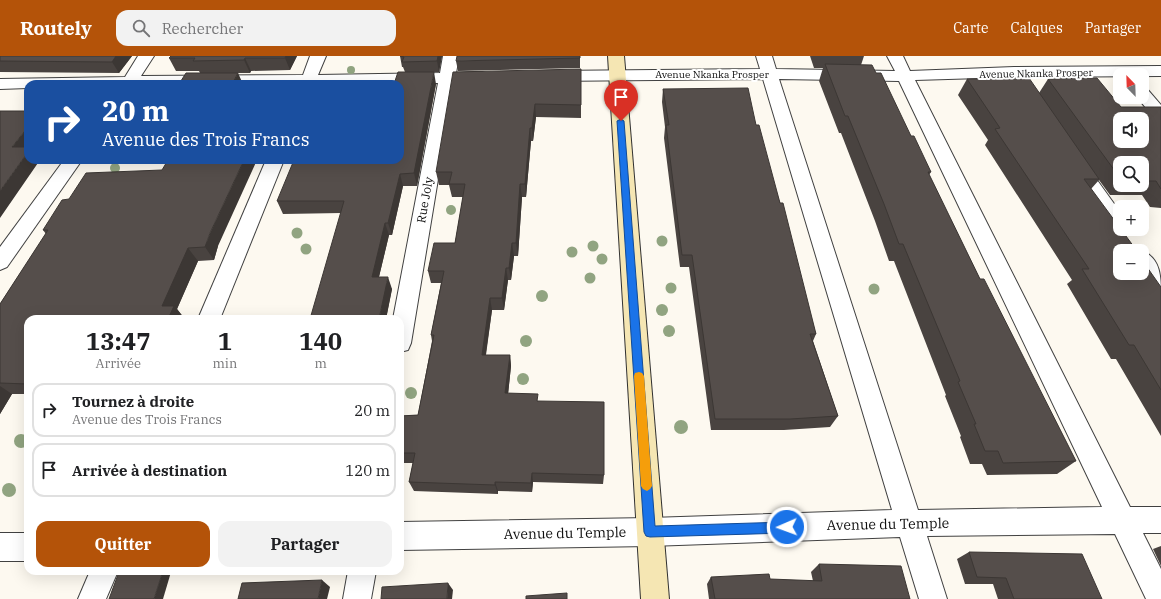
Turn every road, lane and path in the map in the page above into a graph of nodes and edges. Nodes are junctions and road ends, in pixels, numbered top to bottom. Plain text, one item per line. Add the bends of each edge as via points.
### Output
1 (146, 56) edge
2 (318, 56) edge
3 (451, 56) edge
4 (895, 56) edge
5 (1003, 56) edge
6 (1109, 56) edge
7 (617, 65) edge
8 (767, 65) edge
9 (1120, 68) edge
10 (1161, 71) edge
11 (1149, 72) edge
12 (1113, 74) edge
13 (532, 76) edge
14 (906, 76) junction
15 (493, 77) edge
16 (447, 78) junction
17 (1018, 78) junction
18 (130, 80) edge
19 (308, 80) edge
20 (354, 80) edge
21 (0, 84) edge
22 (24, 84) edge
23 (1149, 101) edge
24 (1161, 115) edge
25 (1067, 150) edge
26 (70, 164) edge
27 (273, 164) edge
28 (1130, 242) edge
29 (0, 262) edge
30 (1161, 287) edge
31 (211, 315) edge
32 (404, 320) edge
33 (1161, 520) edge
34 (1122, 521) junction
35 (909, 523) junction
36 (650, 532) junction
37 (404, 536) edge
38 (0, 547) edge
39 (24, 547) edge
40 (102, 575) edge
41 (361, 575) edge
42 (1161, 598) edge
43 (92, 599) edge
44 (357, 599) edge
45 (655, 599) edge
46 (933, 599) edge

1 - 18 street
2 - 19 street
3 - 16 street, Rue Joly
4 - 14 street
5 - 17 street
6 - 9 street
7 - 8 street, Avenue Nkanka Prosper
7 - 13 street, Avenue Nkanka Prosper
7 - 36 street
8 - 14 street, Avenue Nkanka Prosper
8 - 35 street
10 - 11 street, Avenue Nkanka Prosper
12 - 17 street, Avenue Nkanka Prosper
14 - 17 street, Avenue Nkanka Prosper
14 - 34 street
15 - 16 street
16 - 20 street
16 - 32 street, Rue Joly
21 - 22 street
23 - 24 street
25 - 28 street
26 - 29 street
27 - 31 street
28 - 30 street
33 - 34 street, Avenue du Temple
34 - 35 street, Avenue du Temple
34 - 42 street
35 - 36 street, Avenue du Temple
35 - 46 street
36 - 37 street, Avenue du Temple
36 - 45 street
38 - 39 street
40 - 43 street
41 - 44 street

